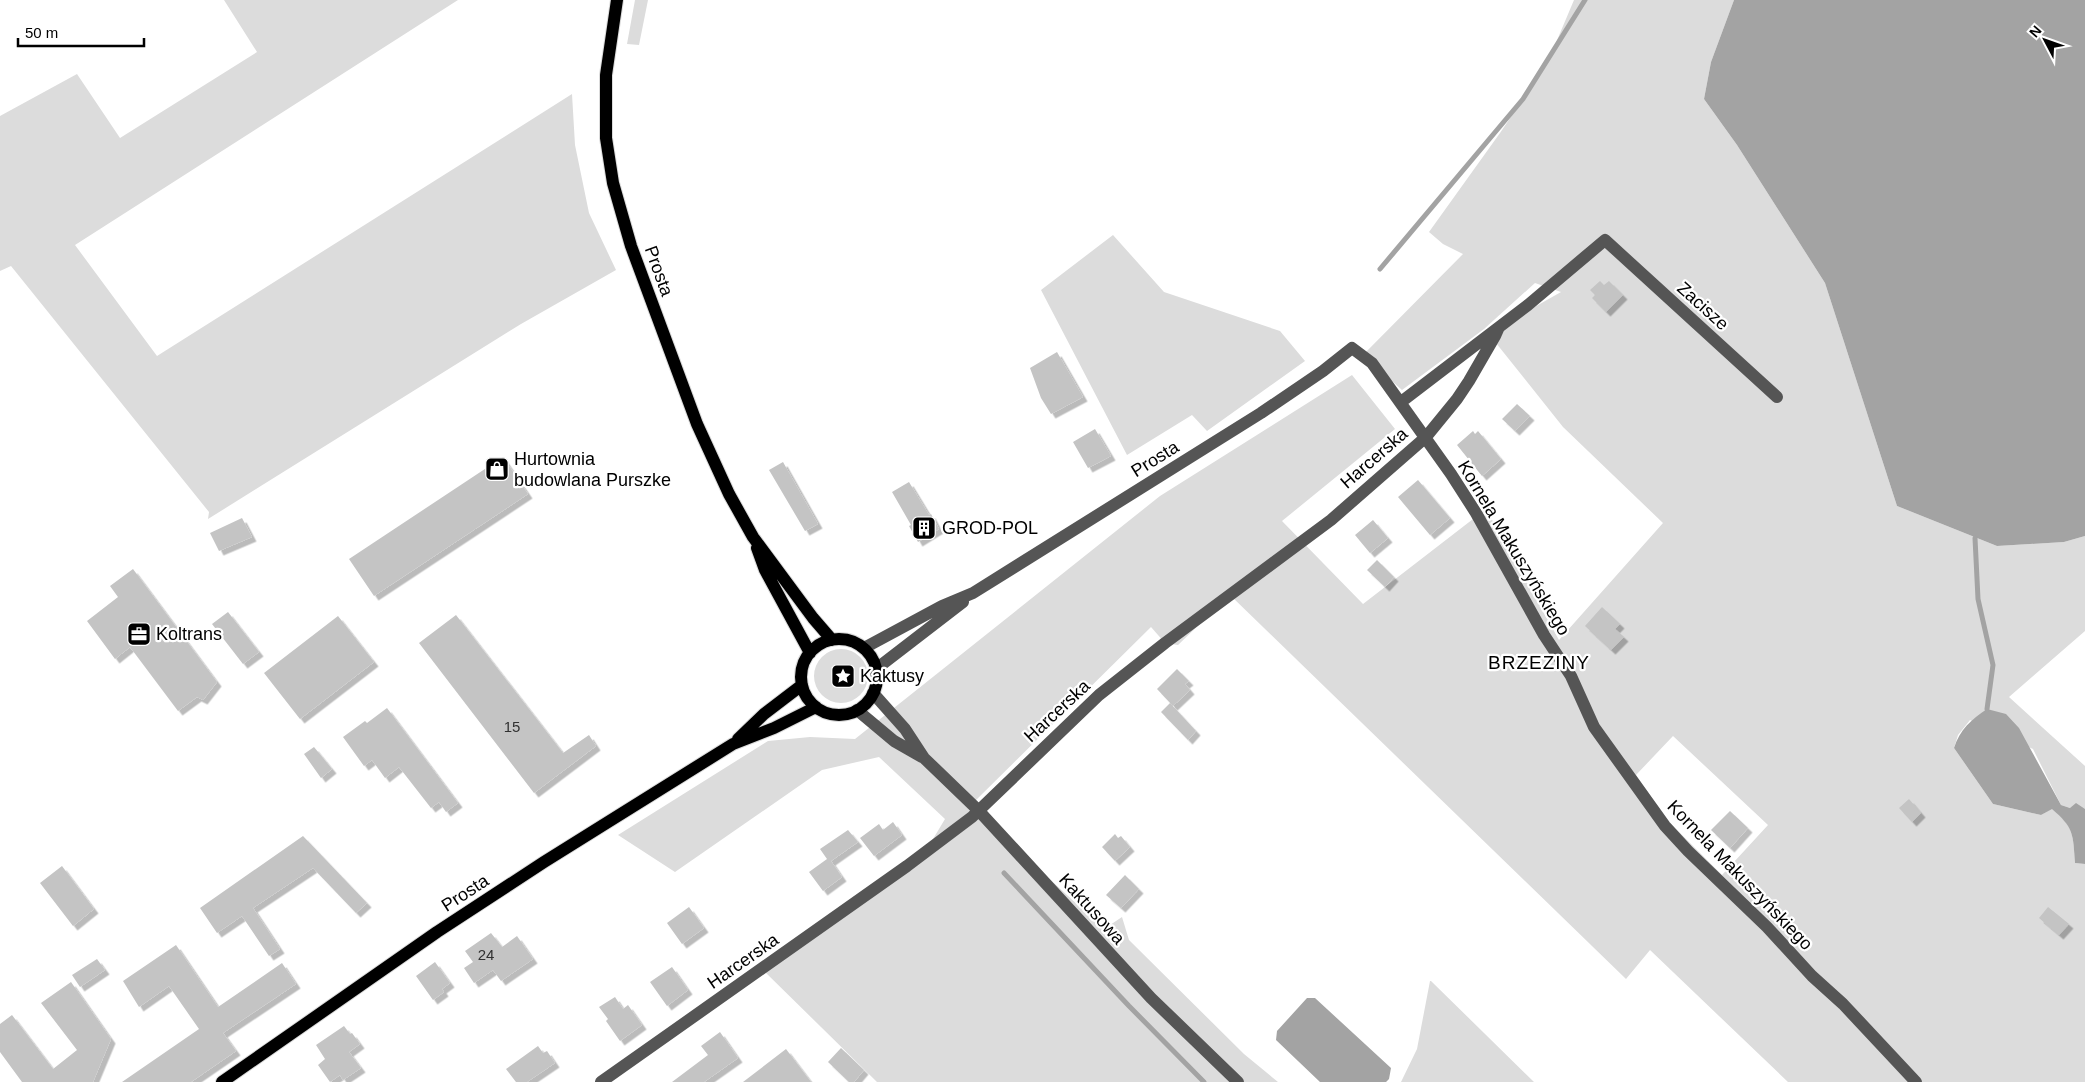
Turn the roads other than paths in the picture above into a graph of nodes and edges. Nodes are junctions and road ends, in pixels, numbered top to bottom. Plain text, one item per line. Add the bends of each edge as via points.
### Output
1 (617, 0) edge
2 (1605, 240) joint
3 (1498, 327) junction
4 (1352, 348) joint
5 (1777, 397) dead end
6 (1401, 402) junction
7 (1426, 437) junction
8 (770, 567) junction
9 (973, 593) junction
10 (832, 640) junction
11 (864, 648) junction
12 (810, 653) junction
13 (876, 669) junction
14 (802, 685) junction
15 (873, 693) junction
16 (816, 707) junction
17 (857, 710) junction
18 (733, 744) junction
19 (924, 758) junction
20 (980, 811) junction
21 (222, 1082) edge
22 (601, 1082) edge
23 (1238, 1082) edge
24 (1916, 1082) edge

1 - 8 main road, Prosta via 607,61 605,105 608,152 615,190 634,254 697,424 722,480
2 - 3 street, Harcerska
2 - 5 street, Zacisze
3 - 6 street, Harcerska
3 - 7 street, Harcerska via 1469,381
4 - 6 street, Kornela Makuszyńskiego via 1372,363
4 - 9 street, Prosta via 1262,413
6 - 7 street, Kornela Makuszyńskiego
7 - 20 street, Harcerska via 1331,520 1165,642 1099,695
7 - 24 street, Kornela Makuszyńskiego via 1476,513 1544,635 1571,676 1594,727 1665,826
8 - 10 main road, Prosta
8 - 12 main road, Prosta
9 - 11 street, Prosta
9 - 13 street, Prosta
10 - 11 main road via 849,640
10 - 12 main road via 820,644
11 - 13 main road
12 - 14 main road via 803,665
13 - 15 main road
14 - 16 main road
14 - 18 main road, Prosta via 764,714
15 - 17 main road
15 - 19 street, Kaktusowa via 905,729
16 - 17 main road via 833,714
16 - 18 main road, Prosta
17 - 19 street, Kaktusowa via 894,741
18 - 21 main road, Prosta via 437,932
19 - 20 street, Kaktusowa
20 - 22 street, Harcerska
20 - 23 street, Kaktusowa via 1130,976

